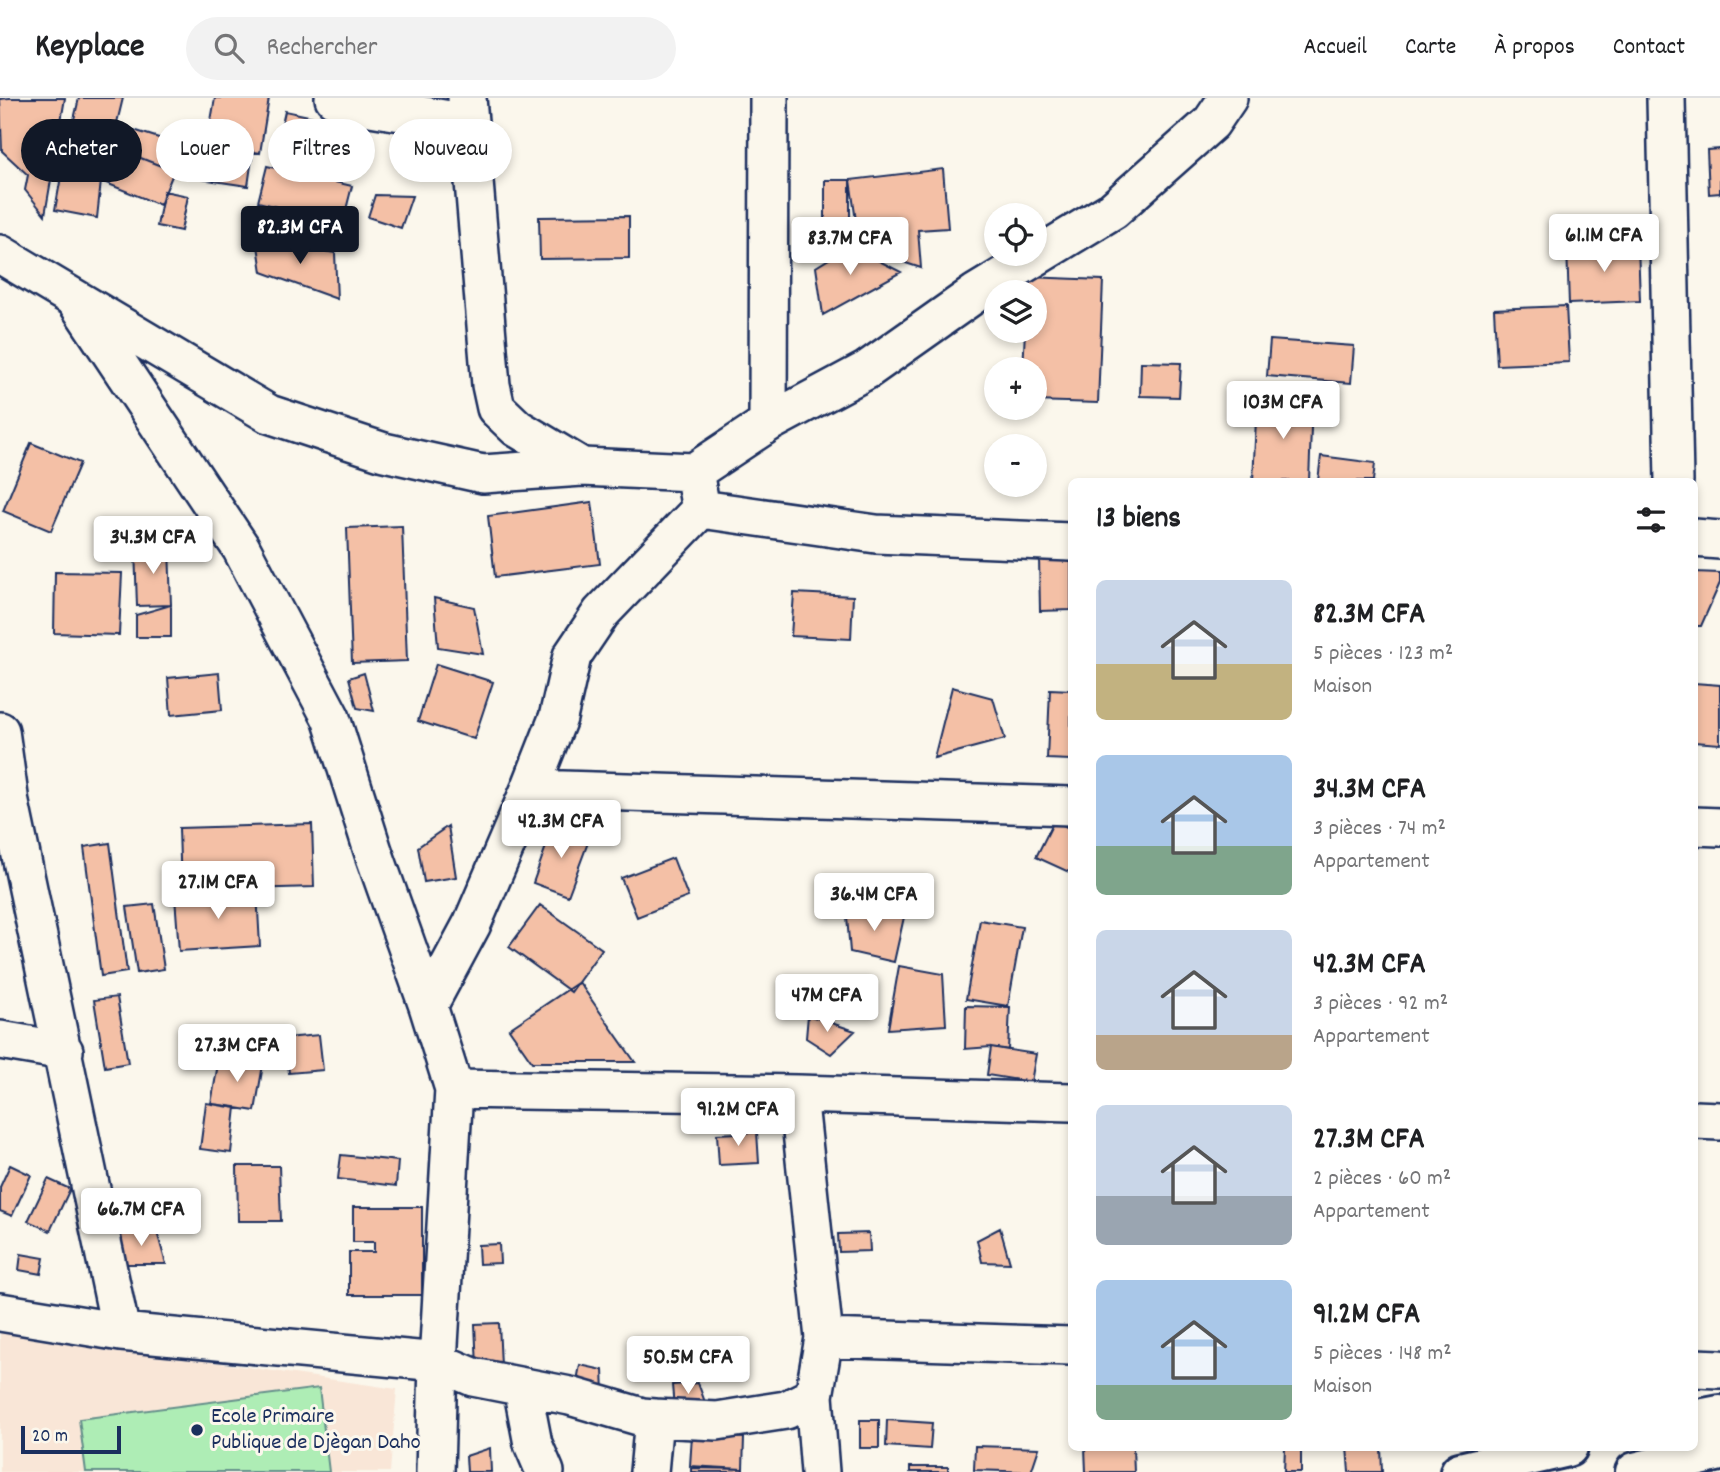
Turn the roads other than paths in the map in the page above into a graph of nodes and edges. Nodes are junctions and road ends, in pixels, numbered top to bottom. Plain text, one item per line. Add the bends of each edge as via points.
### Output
1 (334, 98) edge
2 (769, 98) edge
3 (1228, 98) edge
4 (1666, 98) edge
5 (467, 110) edge
6 (0, 254) edge
7 (75, 299) junction
8 (768, 423) junction
9 (582, 467) junction
10 (694, 472) junction
11 (1674, 478) edge
12 (701, 509) junction
13 (1698, 538) edge
14 (1720, 540) edge
15 (1068, 542) edge
16 (0, 731) edge
17 (530, 789) junction
18 (5, 802) edge
19 (1068, 806) edge
20 (1698, 826) edge
21 (1720, 827) edge
22 (428, 1006) junction
23 (0, 1040) edge
24 (64, 1051) junction
25 (454, 1089) junction
26 (798, 1094) junction
27 (1068, 1102) edge
28 (1698, 1120) edge
29 (1720, 1121) edge
30 (0, 1312) edge
31 (121, 1332) junction
32 (824, 1338) junction
33 (1068, 1346) edge
34 (438, 1362) junction
35 (1698, 1368) edge
36 (1720, 1369) edge
37 (522, 1387) junction
38 (814, 1396) junction
39 (1720, 1415) edge
40 (654, 1418) junction
41 (1698, 1419) edge
42 (1551, 1451) edge
43 (1720, 1451) edge
44 (435, 1472) edge
45 (545, 1472) edge
46 (649, 1472) edge
47 (820, 1472) edge
48 (1460, 1472) edge
49 (1635, 1472) edge

1 - 5 street via 352,104
2 - 8 street
3 - 8 street via 1211,123 1113,210 976,293 867,370
4 - 11 street
5 - 9 street via 496,408 517,428
6 - 7 street
7 - 9 street via 269,414 371,448 482,474
7 - 22 street via 241,548 331,718
8 - 10 street
9 - 10 street
10 - 12 street
12 - 15 street via 876,534
12 - 17 street via 601,613 572,656 558,718
13 - 14 street
16 - 18 street
17 - 19 street
17 - 22 street via 472,924
18 - 24 street
20 - 21 street
22 - 25 street
23 - 24 street
24 - 31 street
25 - 26 street
25 - 34 street
26 - 27 street
26 - 32 street
28 - 29 street
30 - 31 street
31 - 34 street
32 - 33 street
32 - 38 street
34 - 37 street via 473,1377
34 - 44 street
35 - 36 street
37 - 40 street
37 - 45 street via 533,1444
38 - 40 street via 786,1410 717,1421
38 - 47 street
39 - 41 main road
40 - 46 street
42 - 48 main road
43 - 49 main road

